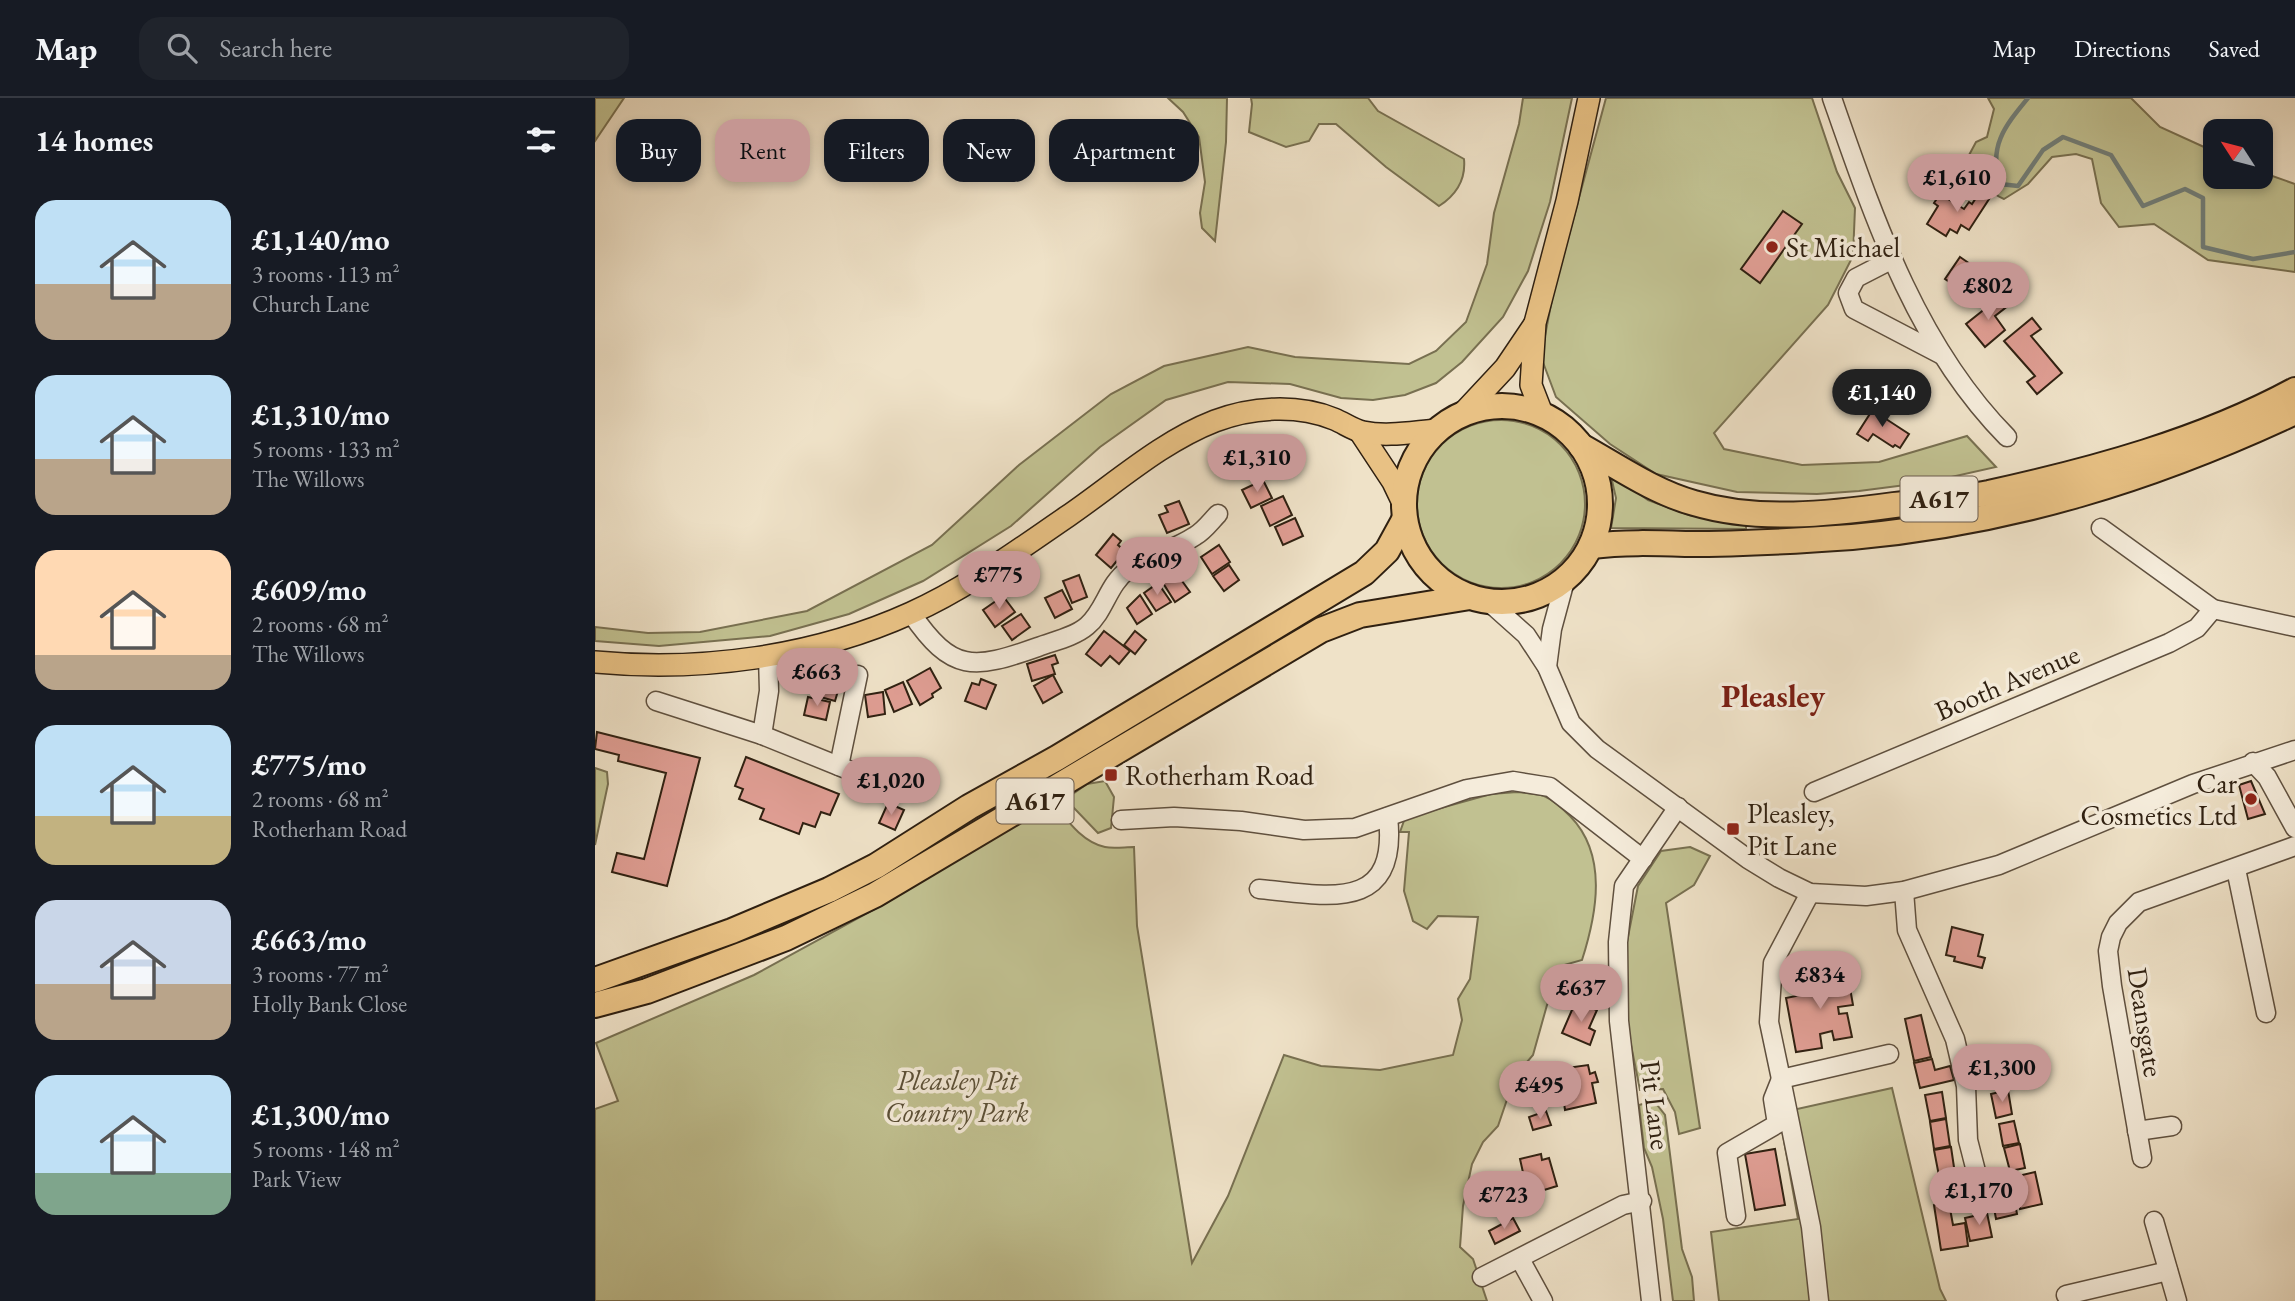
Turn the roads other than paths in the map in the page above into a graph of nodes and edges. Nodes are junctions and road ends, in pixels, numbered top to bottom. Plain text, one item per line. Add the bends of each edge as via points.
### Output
1 (1590, 98) edge
2 (1832, 98) edge
3 (1891, 260) junction
4 (1535, 323) junction
5 (1942, 355) junction
6 (2295, 390) edge
7 (2295, 412) edge
8 (1463, 413) junction
9 (1543, 416) junction
10 (1437, 430) junction
11 (1360, 432) junction
12 (2007, 437) dead end
13 (1581, 446) junction
14 (1404, 512) junction
15 (1218, 514) dead end
16 (2101, 528) dead end
17 (1591, 545) junction
18 (1566, 577) junction
19 (1480, 599) junction
20 (2213, 609) junction
21 (911, 613) junction
22 (2295, 627) edge
23 (768, 656) junction
24 (595, 662) edge
25 (1547, 667) junction
26 (857, 675) dead end
27 (656, 701) dead end
28 (762, 735) junction
29 (2295, 750) edge
30 (2253, 762) junction
31 (839, 766) junction
32 (888, 786) dead end
33 (1814, 792) dead end
34 (1678, 807) junction
35 (1388, 817) junction
36 (1121, 820) dead end
37 (2295, 828) edge
38 (2295, 846) edge
39 (1643, 859) junction
40 (2237, 869) junction
41 (1259, 889) dead end
42 (1904, 891) junction
43 (1810, 893) junction
44 (595, 980) edge
45 (595, 1004) edge
46 (2266, 1013) dead end
47 (1889, 1054) dead end
48 (1781, 1079) junction
49 (2172, 1126) dead end
50 (2137, 1131) junction
51 (2142, 1158) dead end
52 (1982, 1174) dead end
53 (1642, 1201) junction
54 (1736, 1216) dead end
55 (2154, 1221) dead end
56 (1520, 1259) junction
57 (2168, 1271) junction
58 (1482, 1277) dead end
59 (2066, 1295) dead end
60 (2089, 1296) edge
61 (1543, 1301) edge
62 (1651, 1301) edge
63 (1819, 1301) edge
64 (2177, 1301) edge

1 - 4 main road
2 - 3 street
3 - 5 street
3 - 5 street via 1856,278 1848,293 1854,309
4 - 8 main road via 1505,368
4 - 9 main road via 1531,385
5 - 12 street via 1985,416
6 - 13 highway, A617 via 2177,442 2073,472 1987,493 1859,510 1744,513 1694,503 1660,490
7 - 17 highway, A617 via 2195,457 2077,496 1973,522 1765,543 1627,541
8 - 9 highway via 1496,405 1524,407
8 - 10 highway
9 - 13 highway via 1555,421
10 - 11 main road via 1380,435
10 - 14 highway via 1415,457 1405,488
11 - 14 main road via 1393,482
11 - 21 main road via 1334,419 1298,410 1252,410 1215,421 1172,442 982,574
13 - 17 highway via 1600,490 1600,512
14 - 19 highway via 1411,543 1430,572 1447,586
14 - 44 highway, A617 via 1387,551 1364,573 876,866 731,931
15 - 21 street via 1196,536 1128,570 1115,582 1096,617 1076,634 1001,660 966,662 944,653
16 - 20 street
17 - 18 highway
18 - 19 highway via 1553,588 1523,600
18 - 25 street
19 - 25 street via 1526,635
19 - 45 highway, A617 via 1360,615 1321,630 875,895 786,938 647,991
20 - 22 street
20 - 33 street, Booth Avenue via 2197,628 2169,643
21 - 23 main road via 838,641
23 - 24 main road via 659,666
23 - 28 street via 769,691
25 - 34 street via 1571,723 1597,749
26 - 31 street
27 - 28 street
28 - 31 street
29 - 30 street
30 - 37 street via 2267,777
30 - 42 street via 1999,865
31 - 32 street
34 - 39 street, Pit Lane
34 - 43 street via 1748,859
35 - 36 street via 1355,828 1304,831 1228,820
35 - 39 street via 1467,789 1514,782 1550,787
35 - 41 street via 1391,838 1385,865 1370,887 1347,895
38 - 40 street, Deansgate
39 - 53 street, Pit Lane via 1624,886 1618,942 1619,1021
40 - 46 street via 2252,992
40 - 50 street, Deansgate via 2139,902 2111,937 2112,986
42 - 43 street via 1866,896
42 - 52 street via 1907,930 1955,1039 1966,1086 1968,1140
43 - 48 street via 1773,963 1769,1022
47 - 48 street
48 - 54 street via 1773,1098 1777,1124 1727,1153
48 - 63 street via 1811,1227
49 - 50 street
50 - 51 street, Deansgate
53 - 56 street via 1623,1205
53 - 62 street, Pit Lane
55 - 57 street
56 - 58 street
56 - 61 street
57 - 60 street
57 - 64 street
59 - 60 street

